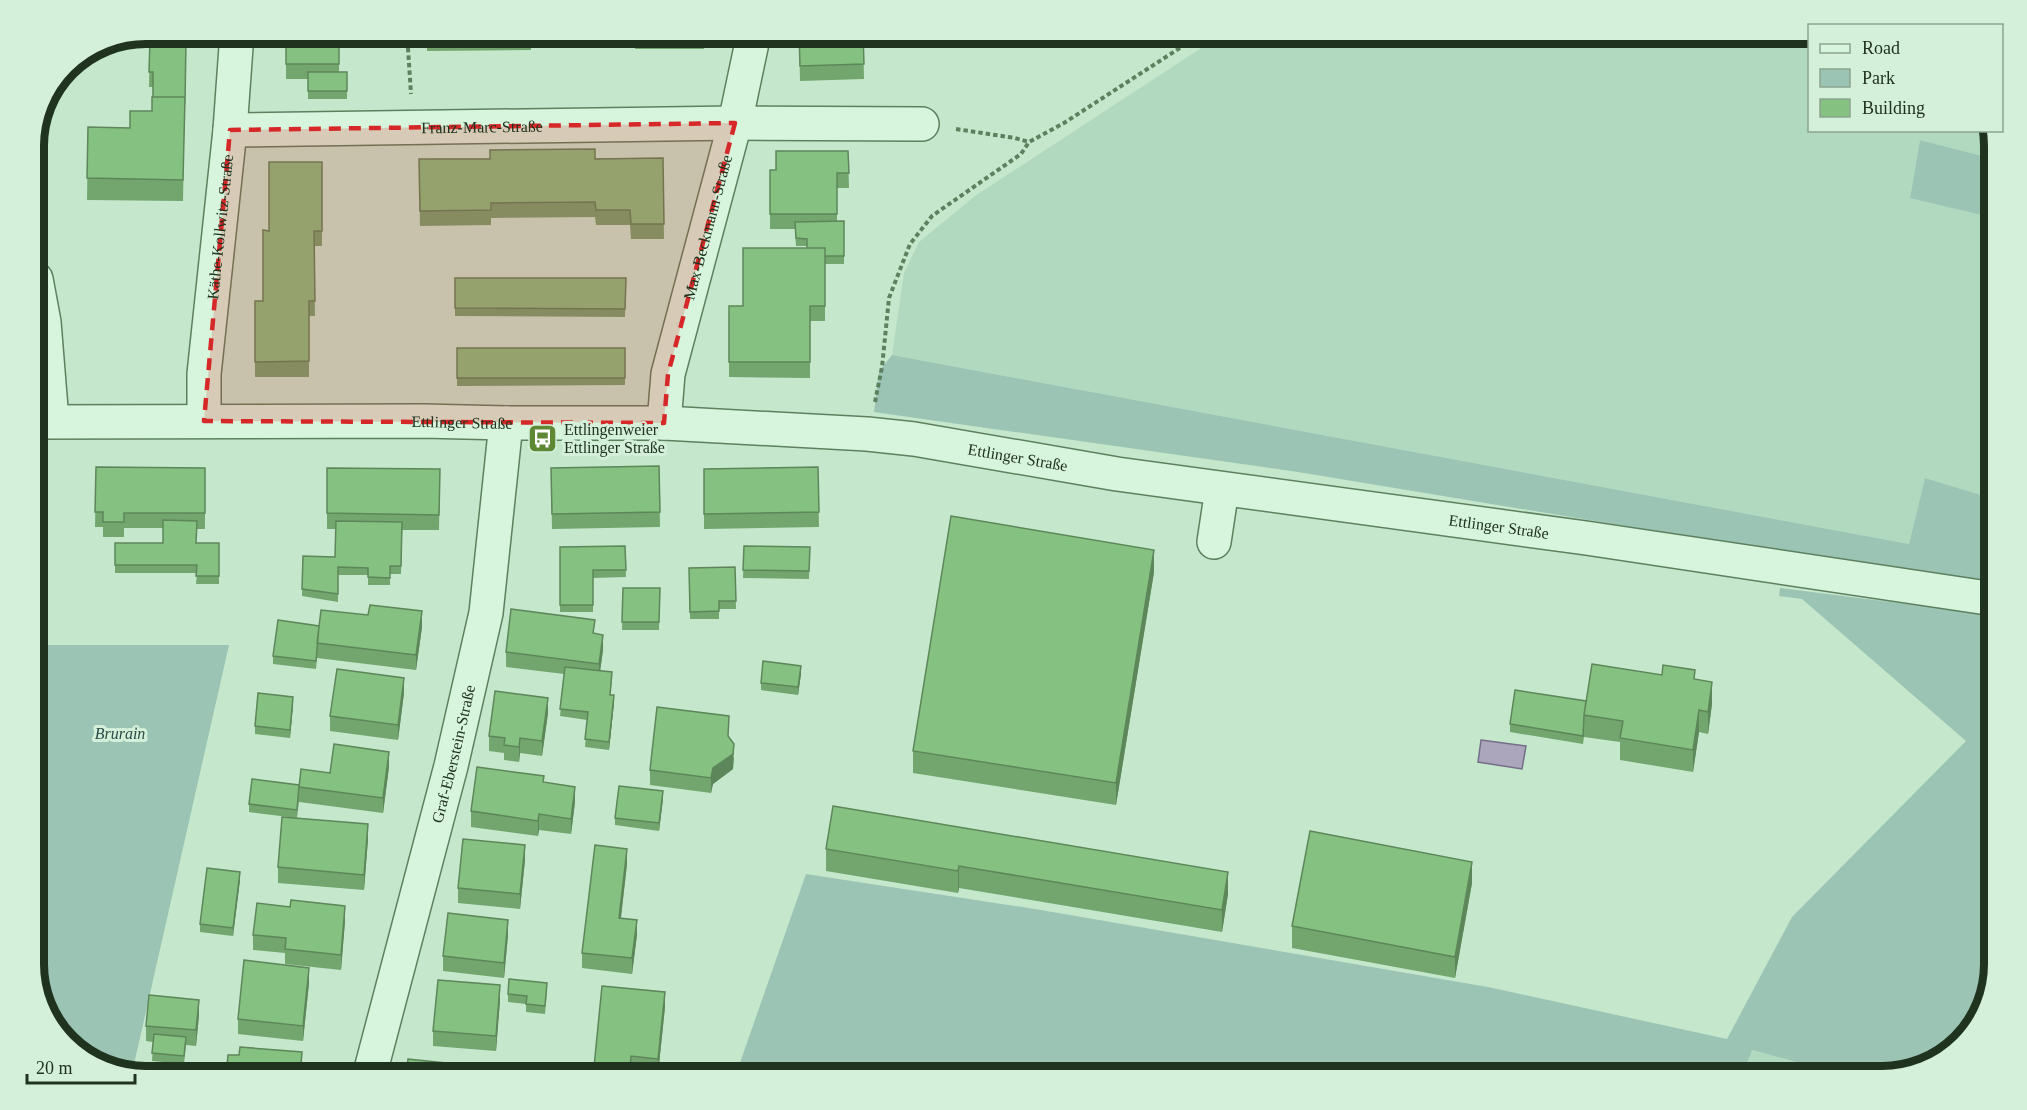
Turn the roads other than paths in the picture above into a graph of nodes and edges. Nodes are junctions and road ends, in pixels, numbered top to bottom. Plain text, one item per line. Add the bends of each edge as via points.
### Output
1 (236, 44) edge
2 (752, 44) edge
3 (735, 123) junction
4 (922, 124) road end
5 (230, 130) junction
6 (204, 421) junction
7 (44, 422) edge
8 (506, 423) junction
9 (664, 423) junction
10 (1222, 489) junction
11 (1214, 543) dead end
12 (1984, 597) edge
13 (372, 1066) edge

1 - 5 street, Käthe-Kollwitz-Straße
2 - 3 street, Max-Beckmann-Straße
3 - 4 street, Franz-Marc-Straße
3 - 5 street, Franz-Marc-Straße
3 - 9 street, Max-Beckmann-Straße via 668,374
5 - 6 street, Käthe-Kollwitz-Straße via 204,374
6 - 7 street, Ettlinger Straße
6 - 8 street, Ettlinger Straße
8 - 9 street, Ettlinger Straße
8 - 13 street, Graf-Eberstein-Straße via 486,613 451,766
9 - 10 street, Ettlinger Straße via 914,439
10 - 11 street
10 - 12 street, Ettlinger Straße

